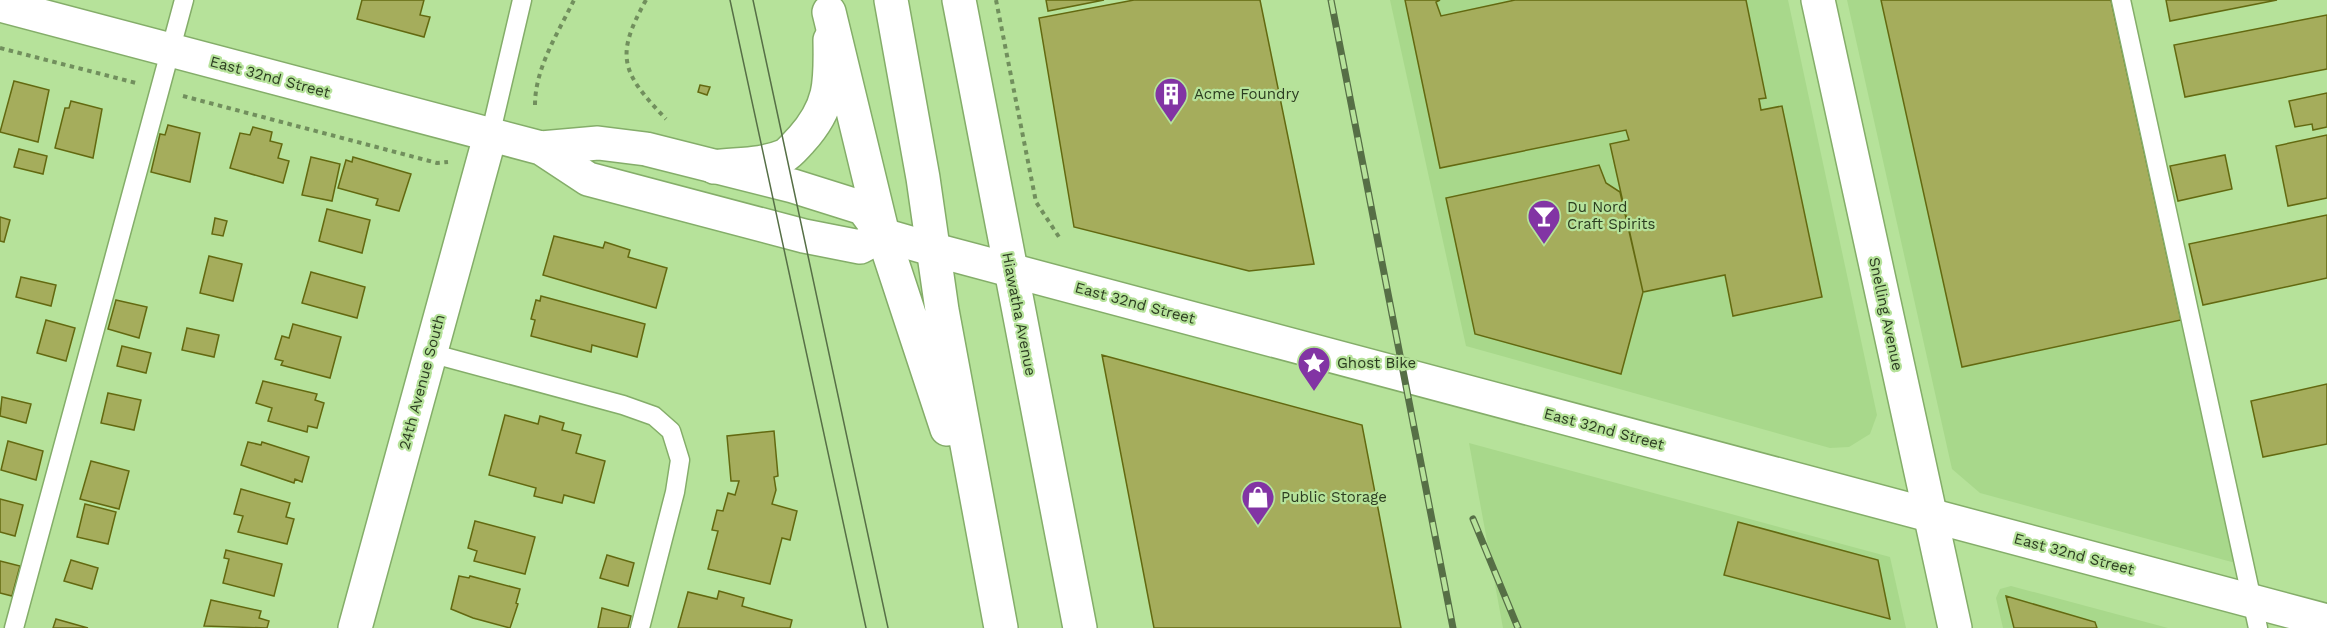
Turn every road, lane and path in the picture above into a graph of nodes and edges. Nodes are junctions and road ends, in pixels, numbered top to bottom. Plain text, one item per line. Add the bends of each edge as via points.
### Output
1 (184, 0) edge
2 (522, 0) edge
3 (574, 0) edge
4 (646, 0) edge
5 (891, 0) edge
6 (959, 0) edge
7 (996, 0) edge
8 (1818, 0) edge
9 (2121, 0) edge
10 (0, 5) edge
11 (828, 6) edge
12 (0, 48) edge
13 (171, 50) junction
14 (160, 90) junction
15 (535, 105) dead end
16 (672, 126) dead end
17 (490, 136) junction
18 (541, 148) junction
19 (448, 162) dead end
20 (714, 167) junction
21 (883, 235) junction
22 (1059, 237) dead end
23 (935, 250) junction
24 (1010, 269) junction
25 (430, 353) junction
26 (1930, 516) junction
27 (985, 545) junction
28 (2255, 615) edge
29 (2327, 621) edge
30 (14, 628) edge
31 (355, 628) edge
32 (640, 628) edge
33 (1001, 628) edge
34 (1080, 628) edge
35 (1955, 628) edge

1 - 13 lane
2 - 17 lane
3 - 15 path via 544,60
4 - 16 path via 627,39 628,68 643,96
5 - 23 main road
6 - 24 main road, Hiawatha Avenue
7 - 22 path via 1036,202
8 - 26 main road, Snelling Avenue
9 - 28 lane
10 - 13 main road, East 32nd Street
11 - 20 main road via 831,80 814,125 786,155
11 - 21 main road
12 - 14 path
13 - 14 lane
13 - 17 main road, East 32nd Street
14 - 19 path via 437,164
14 - 30 lane
17 - 18 main road, East 32nd Street
17 - 25 main road, 24th Avenue South
18 - 20 main road, East 32nd Street via 598,142 646,149
18 - 21 main road, East 32nd Street via 588,179 804,236 860,247
20 - 21 main road, East 32nd Street via 863,208
21 - 23 main road, East 32nd Street
21 - 27 main road
23 - 24 main road, East 32nd Street
23 - 27 main road
24 - 26 main road, East 32nd Street
24 - 34 main road, Hiawatha Avenue
25 - 31 main road, 24th Avenue South
25 - 32 lane via 623,405 654,416 670,431 680,460
26 - 28 main road, East 32nd Street
26 - 35 main road, Snelling Avenue
27 - 33 main road
28 - 29 main road, East 32nd Street

